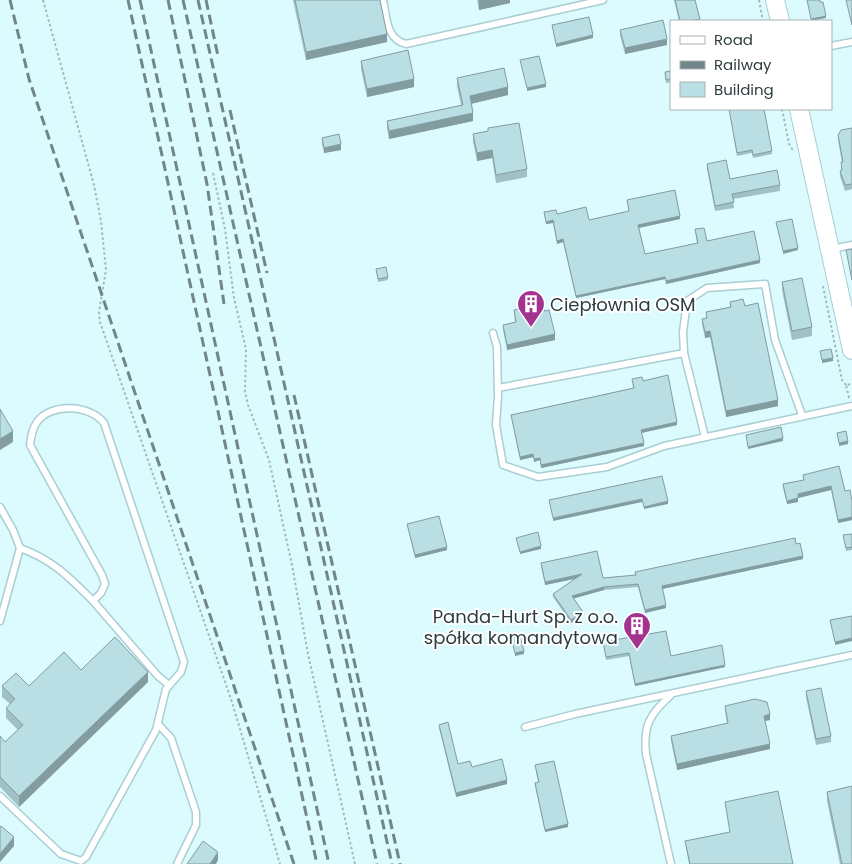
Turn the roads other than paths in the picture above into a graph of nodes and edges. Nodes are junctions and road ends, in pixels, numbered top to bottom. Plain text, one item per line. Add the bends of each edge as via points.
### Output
1 (383, 0) edge
2 (603, 0) edge
3 (775, 0) edge
4 (780, 20) edge
5 (852, 42) edge
6 (832, 46) edge
7 (799, 110) edge
8 (852, 245) edge
9 (830, 250) junction
10 (493, 334) dead end
11 (852, 349) edge
12 (684, 353) junction
13 (498, 388) junction
14 (852, 406) edge
15 (802, 415) junction
16 (705, 437) junction
17 (0, 507) edge
18 (20, 548) junction
19 (93, 601) junction
20 (0, 621) edge
21 (852, 655) edge
22 (169, 685) junction
23 (672, 694) junction
24 (158, 724) junction
25 (525, 728) dead end
26 (0, 796) edge
27 (82, 863) edge
28 (176, 864) edge
29 (671, 864) edge

1 - 2 lane via 390,34 397,42 406,44
3 - 4 main road
5 - 6 lane
7 - 9 main road
8 - 9 lane
9 - 11 main road
10 - 13 lane via 497,347
12 - 13 lane
12 - 15 lane via 687,301 707,288 765,284 775,340
12 - 16 lane
13 - 16 lane via 496,425 503,465 538,476 607,467 664,446
14 - 15 lane
15 - 16 lane
17 - 18 lane
18 - 19 lane via 60,568
18 - 20 lane
19 - 22 lane
19 - 22 lane via 105,584 102,575 30,445 36,423 42,416 75,407 93,413 104,423 182,653 181,672
21 - 23 lane
22 - 24 lane
23 - 25 lane
23 - 29 lane via 657,707 648,721 644,738
24 - 27 lane
24 - 28 lane via 171,738 196,812 196,825
26 - 27 lane via 61,854

